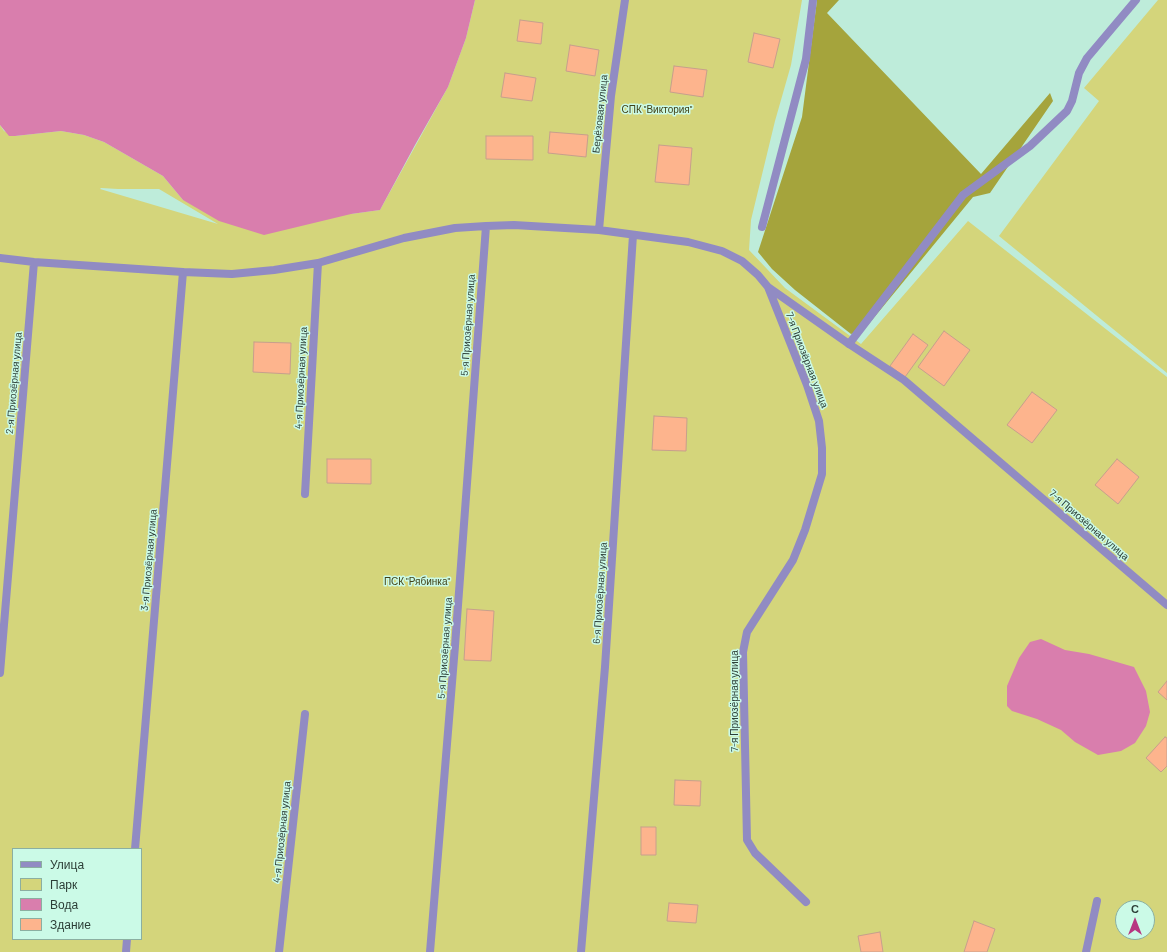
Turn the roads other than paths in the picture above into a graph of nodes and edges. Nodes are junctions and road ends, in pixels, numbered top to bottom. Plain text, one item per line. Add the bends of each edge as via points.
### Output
1 (625, 0) edge
2 (813, 0) edge
3 (1136, 0) edge
4 (486, 226) junction
5 (762, 227) dead end
6 (599, 230) junction
7 (633, 235) junction
8 (0, 258) edge
9 (34, 262) junction
10 (318, 263) junction
11 (183, 272) junction
12 (768, 287) junction
13 (849, 344) junction
14 (305, 494) dead end
15 (1167, 605) edge
16 (0, 673) edge
17 (305, 714) dead end
18 (135, 848) edge
19 (1097, 901) dead end
20 (806, 902) dead end
21 (128, 940) edge
22 (126, 952) edge
23 (279, 952) edge
24 (430, 952) edge
25 (581, 952) edge
26 (1086, 952) edge

1 - 6 street, Берёзовая улица via 611,96
2 - 5 street via 806,59
3 - 13 street via 1087,58 1079,73 1067,111 1030,146 963,195
4 - 6 street, 7-я Приозёрная улица
4 - 10 street, 7-я Приозёрная улица via 455,228 404,238
4 - 24 street, 5-я Приозёрная улица
6 - 7 street, 7-я Приозёрная улица
7 - 12 street, 7-я Приозёрная улица via 688,242 722,251 742,261
7 - 25 street, 6-я Приозёрная улица via 605,667
8 - 9 street, 7-я Приозёрная улица
9 - 11 street, 7-я Приозёрная улица
9 - 16 street, 2-я Приозёрная улица
10 - 11 street, 7-я Приозёрная улица via 232,274
10 - 14 street, 4-я Приозёрная улица
11 - 18 street, 3-я Приозёрная улица
12 - 13 street, 7-я Приозёрная улица
12 - 20 street, 7-я Приозёрная улица via 819,421 822,474 793,560 747,632 743,652 747,840 755,853
13 - 15 street, 7-я Приозёрная улица via 904,380
17 - 23 street, 4-я Приозёрная улица
19 - 26 street
21 - 22 street

